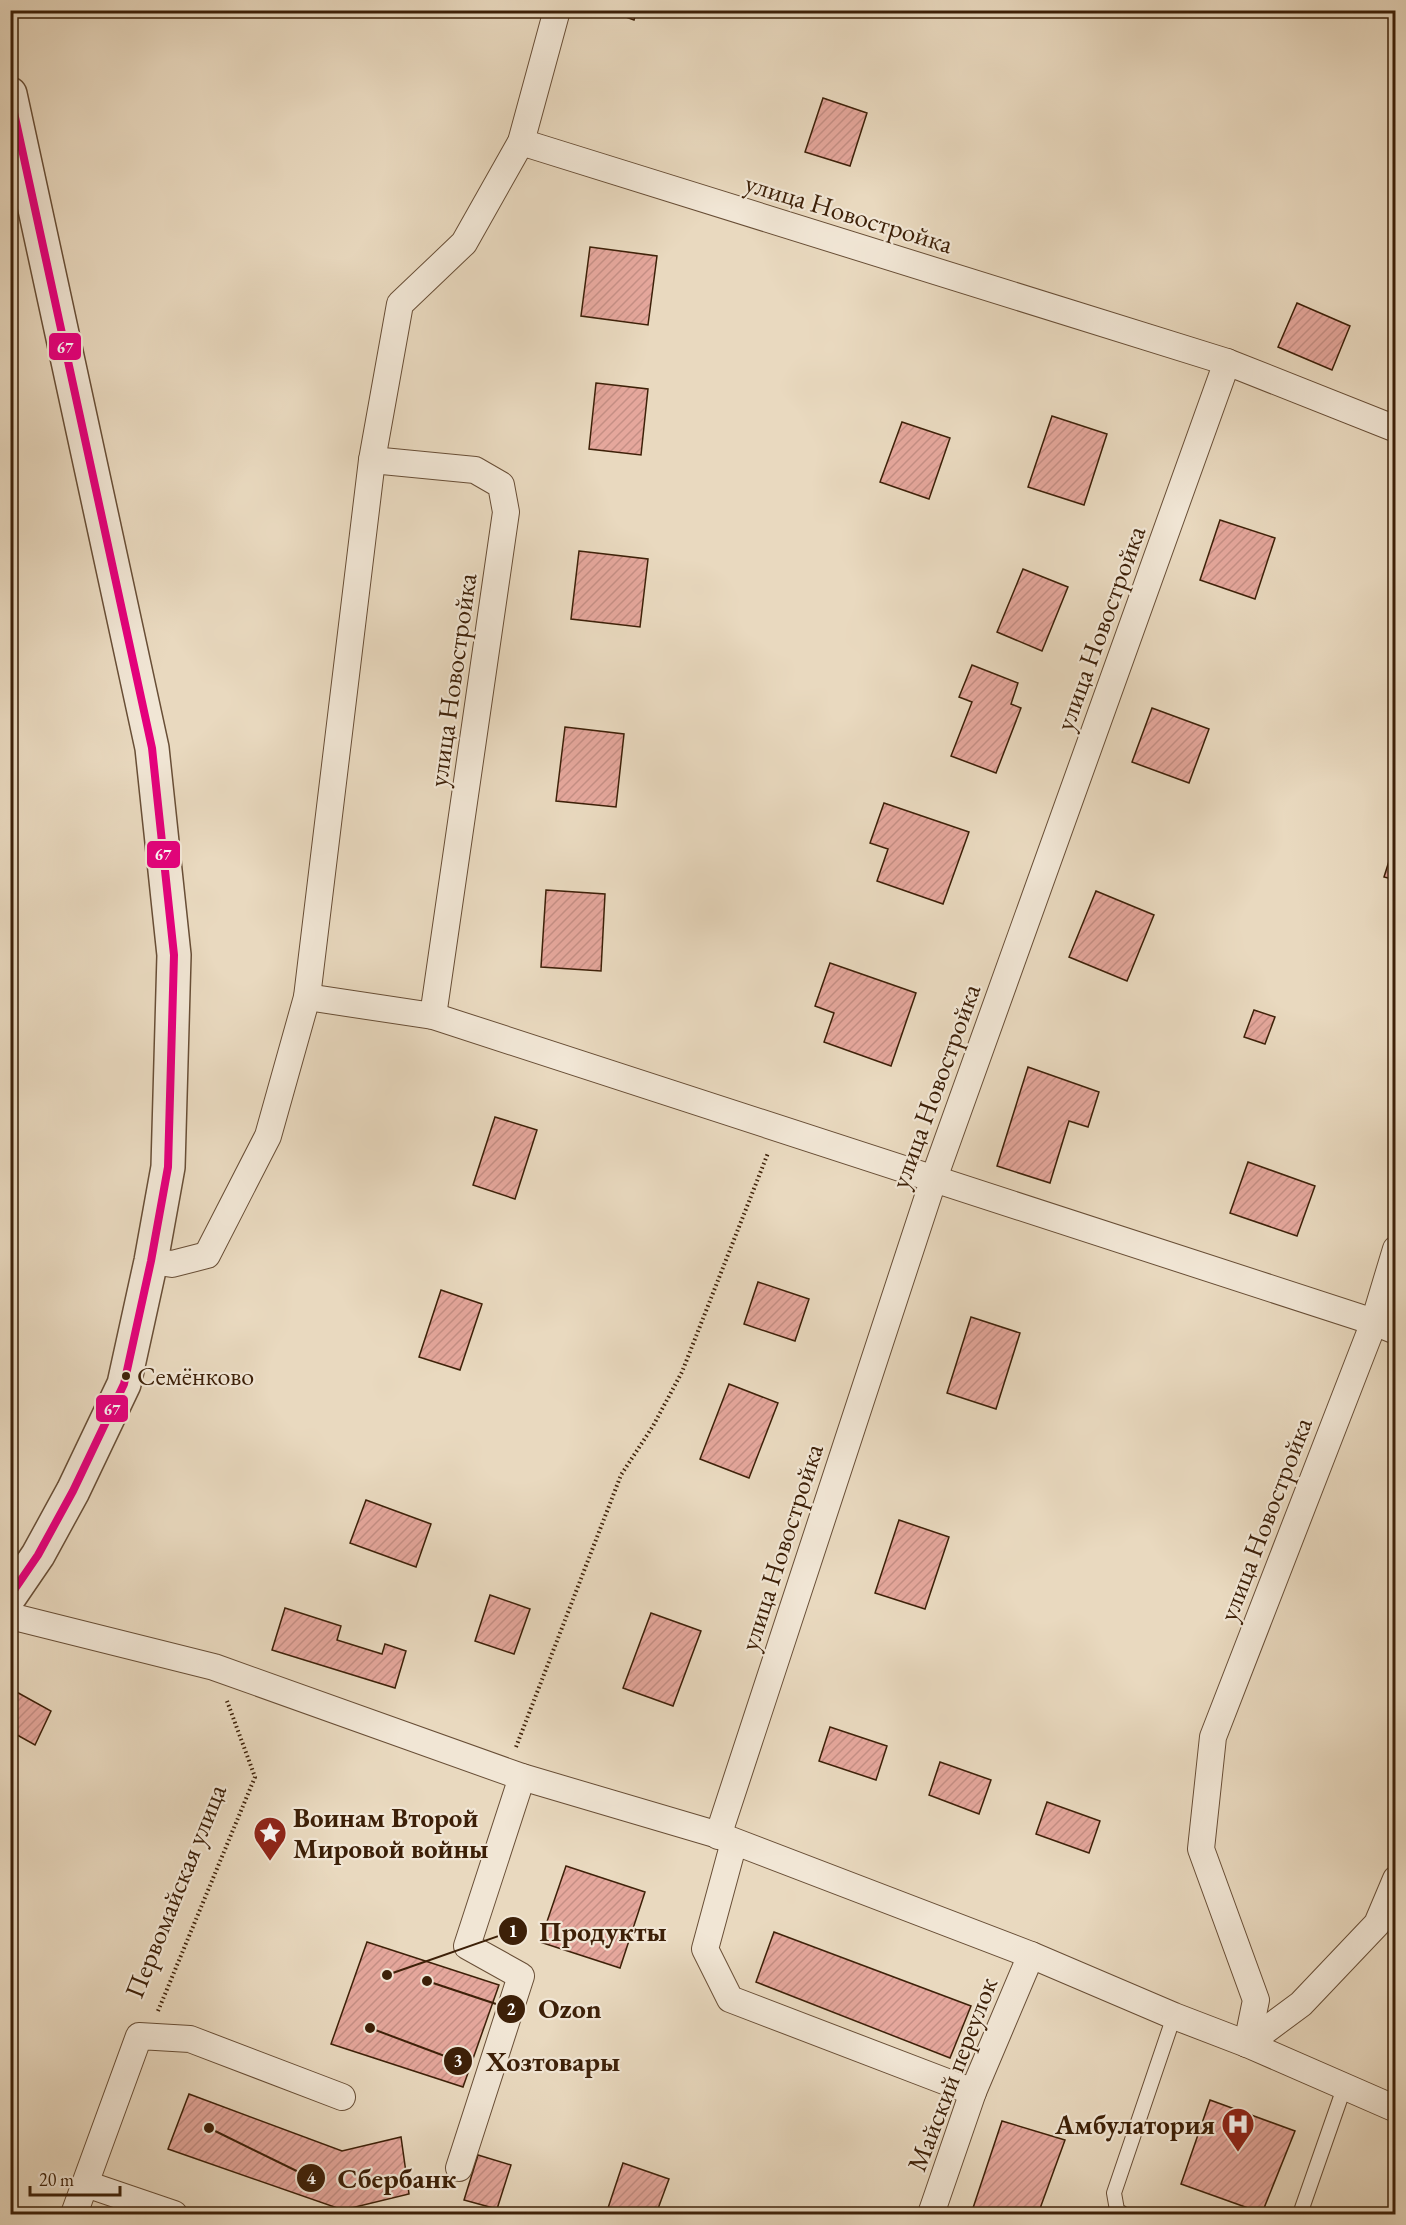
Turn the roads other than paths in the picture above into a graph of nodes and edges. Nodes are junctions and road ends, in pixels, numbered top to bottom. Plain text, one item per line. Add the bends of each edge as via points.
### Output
1 (557, 10) edge
2 (10, 94) edge
3 (521, 142) junction
4 (1227, 362) junction
5 (1395, 429) edge
6 (372, 460) junction
7 (307, 997) junction
8 (433, 1016) junction
9 (933, 1178) junction
10 (1395, 1249) edge
11 (151, 1261) junction
12 (1385, 1326) edge
13 (10, 1596) edge
14 (10, 1616) edge
15 (514, 1773) junction
16 (726, 1839) junction
17 (1395, 1878) edge
18 (1031, 1955) junction
19 (1174, 2016) junction
20 (1246, 2044) junction
21 (1344, 2088) junction
22 (973, 2092) junction
23 (342, 2097) dead end
24 (1395, 2109) edge
25 (459, 2168) dead end
26 (86, 2184) junction
27 (74, 2214) edge
28 (174, 2214) edge
29 (932, 2214) edge
30 (1124, 2214) edge
31 (1300, 2214) edge

1 - 3 street
2 - 11 street via 152,748 174,955 168,1167
3 - 4 street, улица Новостройка
3 - 6 street via 464,243 400,304
4 - 5 street, улица Новостройка
4 - 9 street, улица Новостройка
6 - 7 street
6 - 8 street, улица Новостройка via 475,470 501,485 506,512
7 - 8 street
7 - 11 street via 268,1136 207,1255 172,1264
8 - 9 street
9 - 12 street
9 - 16 street, улица Новостройка
10 - 12 street, улица Новостройка
11 - 13 street via 124,1384 68,1500
12 - 20 street, улица Новостройка via 1213,1737 1201,1849 1256,2000
14 - 15 street via 214,1666
15 - 16 street
15 - 25 street via 467,1946 521,1976
16 - 18 street
16 - 22 street, улица Новостройка via 705,1949 730,1999
17 - 20 street via 1377,1924 1301,2004
18 - 19 street
18 - 22 street, Майский переулок
19 - 20 street
19 - 30 lane via 1114,2193 1117,2210
20 - 21 street
21 - 24 street
21 - 31 lane
22 - 29 street, Майский переулок
23 - 26 street, Первомайская улица via 190,2039 139,2036
26 - 27 street, Первомайская улица
26 - 28 street

